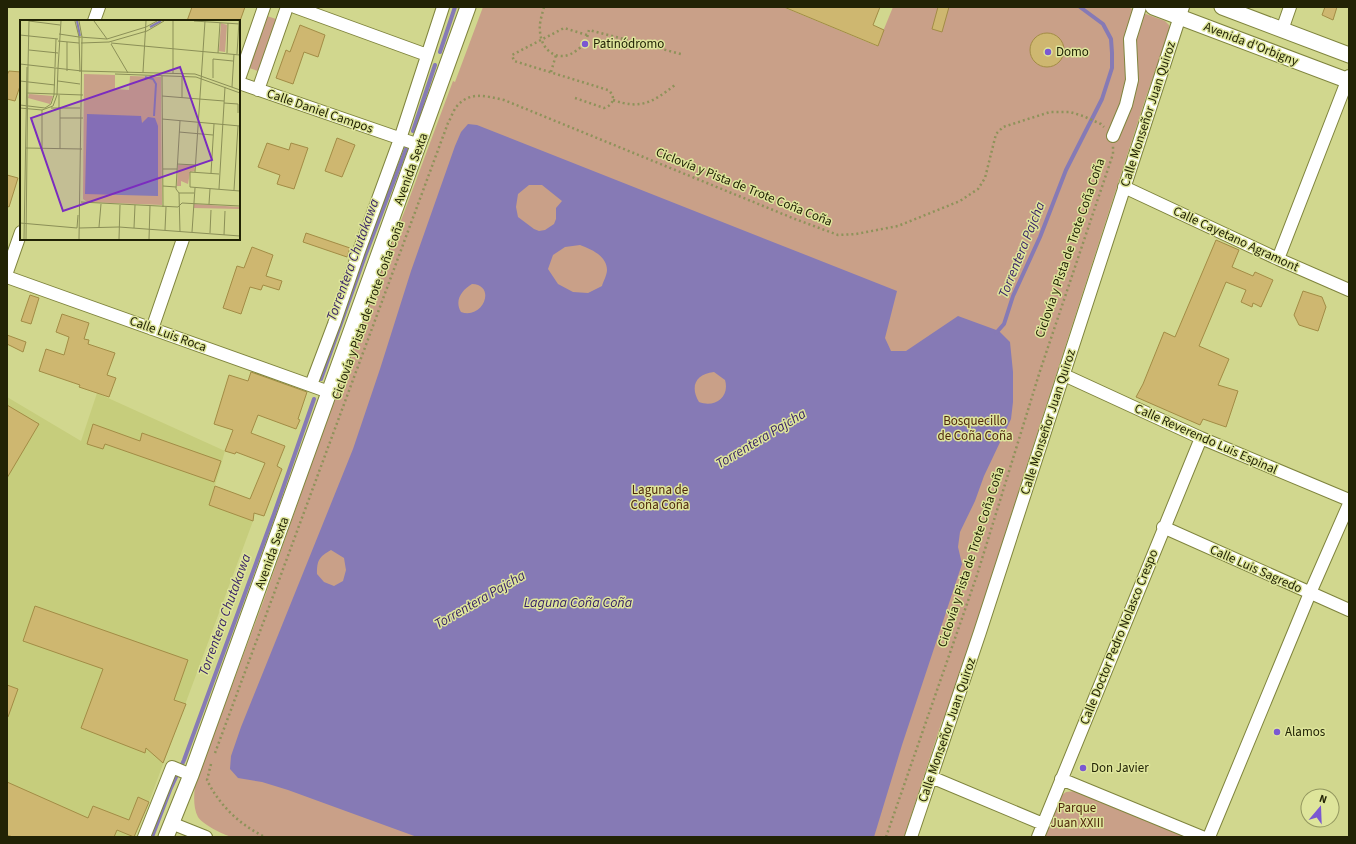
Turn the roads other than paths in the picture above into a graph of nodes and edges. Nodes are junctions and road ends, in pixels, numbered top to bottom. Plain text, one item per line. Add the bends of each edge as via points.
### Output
1 (99, 7) edge
2 (264, 7) edge
3 (287, 7) edge
4 (295, 7) edge
5 (443, 7) edge
6 (468, 7) edge
7 (1140, 7) edge
8 (1153, 7) edge
9 (1222, 7) edge
10 (1290, 7) edge
11 (1182, 12) edge
12 (94, 20) edge
13 (1282, 30) junction
14 (427, 55) junction
15 (1349, 55) edge
16 (240, 76) edge
17 (1348, 79) edge
18 (240, 83) edge
19 (258, 90) junction
20 (1113, 136) road end
21 (409, 142) junction
22 (1124, 187) junction
23 (20, 235) edge
24 (183, 240) edge
25 (1278, 259) junction
26 (7, 272) edge
27 (7, 277) edge
28 (1349, 290) edge
29 (341, 327) junction
30 (152, 329) junction
31 (1064, 375) junction
32 (312, 385) junction
33 (329, 392) junction
34 (1201, 438) junction
35 (1349, 500) edge
36 (1349, 504) edge
37 (1164, 527) junction
38 (1310, 593) junction
39 (1349, 610) edge
40 (190, 774) junction
41 (931, 777) junction
42 (1061, 779) junction
43 (172, 823) junction
44 (1043, 824) junction
45 (144, 837) edge
46 (166, 837) edge
47 (206, 837) edge
48 (911, 837) edge
49 (1038, 837) edge
50 (1202, 837) edge
51 (1209, 837) edge

1 - 12 street
2 - 16 street
3 - 19 street
4 - 14 street
5 - 14 street, Avenida Sexta
6 - 21 main road, Avenida Sexta via 448,62
7 - 20 street via 1130,39 1132,80 1126,105
8 - 11 main road, Avenida d'Orbigny
9 - 13 main road, Avenida d'Orbigny
10 - 13 street
11 - 17 main road, Avenida d'Orbigny
11 - 22 street, Calle Monseñor Juan Quiroz
13 - 15 main road, Avenida d'Orbigny
14 - 21 street, Avenida Sexta
17 - 25 street
18 - 19 street, Calle Daniel Campos
19 - 21 street, Calle Daniel Campos
21 - 29 main road, Avenida Sexta
21 - 29 street, Avenida Sexta via 358,251
22 - 25 street, Calle Cayetano Agramont
22 - 31 street, Calle Monseñor Juan Quiroz
23 - 26 street
24 - 30 street
25 - 28 street, Calle Cayetano Agramont
27 - 30 street, Calle Luis Roca
29 - 32 street, Avenida Sexta
29 - 33 main road, Avenida Sexta
30 - 32 street, Calle Luis Roca
31 - 34 street, Calle Reverendo Luis Espinal
31 - 41 street, Calle Monseñor Juan Quiroz
32 - 33 street, Calle Luis Roca
33 - 40 main road, Avenida Sexta
34 - 35 street, Calle Reverendo Luis Espinal
34 - 37 street, Calle Doctor Pedro Nolasco Crespo
36 - 38 street
37 - 38 street, Calle Luis Sagredo
37 - 42 street, Calle Doctor Pedro Nolasco Crespo
38 - 39 street, Calle Luis Sagredo
38 - 51 street
40 - 43 main road, Avenida Sexta
40 - 45 street via 172,767
41 - 44 street
41 - 48 street, Calle Monseñor Juan Quiroz
42 - 44 street, Calle Doctor Pedro Nolasco Crespo
42 - 50 street
43 - 46 main road, Avenida Sexta
43 - 47 street
44 - 49 street, Calle Doctor Pedro Nolasco Crespo

